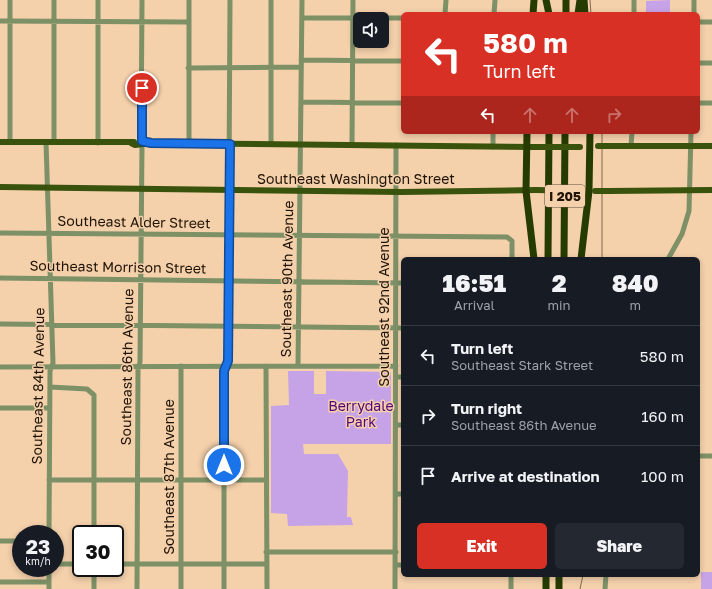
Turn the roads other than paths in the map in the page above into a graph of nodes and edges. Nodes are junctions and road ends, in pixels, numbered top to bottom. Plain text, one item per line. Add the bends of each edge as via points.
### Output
1 (10, 0) edge
2 (54, 0) edge
3 (98, 0) edge
4 (142, 0) edge
5 (189, 0) edge
6 (230, 0) edge
7 (272, 0) edge
8 (302, 0) edge
9 (353, 0) edge
10 (446, 0) edge
11 (494, 0) edge
12 (534, 0) edge
13 (546, 0) edge
14 (550, 0) edge
15 (566, 0) edge
16 (580, 0) edge
17 (584, 0) edge
18 (634, 0) edge
19 (694, 0) edge
20 (445, 12) edge
21 (494, 12) edge
22 (533, 12) edge
23 (549, 12) edge
24 (550, 12) edge
25 (566, 12) edge
26 (578, 12) edge
27 (584, 12) edge
28 (634, 12) edge
29 (694, 12) edge
30 (302, 18) junction
31 (352, 18) junction
32 (401, 18) edge
33 (0, 20) edge
34 (10, 21) junction
35 (54, 21) junction
36 (98, 22) junction
37 (142, 22) junction
38 (188, 22) junction
39 (700, 22) edge
40 (712, 22) edge
41 (302, 60) junction
42 (352, 60) junction
43 (401, 61) edge
44 (700, 63) edge
45 (712, 63) edge
46 (301, 67) junction
47 (188, 68) junction
48 (230, 68) junction
49 (272, 68) junction
50 (301, 102) junction
51 (352, 102) junction
52 (401, 103) edge
53 (700, 103) edge
54 (712, 103) edge
55 (493, 134) edge
56 (527, 134) edge
57 (549, 134) edge
58 (565, 134) edge
59 (590, 134) edge
60 (632, 134) edge
61 (691, 134) edge
62 (0, 142) edge
63 (10, 142) junction
64 (46, 142) junction
65 (54, 142) junction
66 (98, 143) junction
67 (142, 143) junction
68 (189, 144) junction
69 (230, 144) junction
70 (271, 144) junction
71 (300, 145) junction
72 (352, 145) junction
73 (396, 145) junction
74 (631, 146) junction
75 (691, 146) junction
76 (712, 146) edge
77 (493, 147) junction
78 (526, 147) junction
79 (590, 147) junction
80 (0, 188) edge
81 (48, 188) junction
82 (141, 189) junction
83 (230, 190) junction
84 (300, 190) junction
85 (712, 190) edge
86 (526, 191) junction
87 (592, 191) junction
88 (691, 191) junction
89 (396, 192) junction
90 (0, 233) edge
91 (49, 233) junction
92 (141, 234) junction
93 (229, 235) junction
94 (300, 236) junction
95 (396, 237) junction
96 (512, 257) edge
97 (534, 257) edge
98 (548, 257) edge
99 (564, 257) edge
100 (581, 257) edge
101 (669, 257) edge
102 (0, 278) edge
103 (51, 278) junction
104 (140, 279) junction
105 (229, 280) junction
106 (299, 281) junction
107 (396, 282) junction
108 (401, 283) edge
109 (0, 324) edge
110 (52, 324) junction
111 (140, 325) junction
112 (228, 326) junction
113 (299, 326) junction
114 (396, 328) junction
115 (401, 328) edge
116 (52, 366) junction
117 (139, 366) junction
118 (181, 366) junction
119 (226, 366) junction
120 (266, 366) junction
121 (298, 366) junction
122 (396, 366) junction
123 (0, 367) edge
124 (396, 377) junction
125 (401, 377) edge
126 (50, 387) junction
127 (0, 408) edge
128 (50, 408) junction
129 (396, 425) junction
130 (401, 425) edge
131 (700, 456) edge
132 (712, 456) edge
133 (49, 480) junction
134 (93, 480) junction
135 (137, 480) junction
136 (181, 480) junction
137 (224, 480) junction
138 (266, 480) junction
139 (396, 494) junction
140 (401, 494) edge
141 (49, 525) edge
142 (94, 525) edge
143 (12, 541) edge
144 (0, 542) edge
145 (266, 552) junction
146 (396, 552) junction
147 (124, 564) edge
148 (266, 564) junction
149 (137, 565) junction
150 (181, 565) junction
151 (224, 565) junction
152 (395, 565) junction
153 (401, 565) edge
154 (49, 577) edge
155 (94, 577) edge
156 (511, 577) edge
157 (546, 577) edge
158 (559, 577) edge
159 (606, 577) edge
160 (0, 582) edge
161 (49, 582) junction
162 (49, 589) edge
163 (94, 589) edge
164 (137, 589) edge
165 (181, 589) edge
166 (224, 589) edge
167 (267, 589) edge
168 (395, 589) edge
169 (511, 589) edge
170 (546, 589) edge
171 (559, 589) edge
172 (606, 589) edge

1 - 34 street
2 - 35 street
3 - 36 street
4 - 37 street, Southeast 86th Avenue
5 - 38 street
6 - 48 street
7 - 49 street
8 - 30 street, Southeast 90th Avenue
9 - 31 street
10 - 20 street
11 - 21 street
12 - 22 highway
13 - 23 highway
14 - 24 highway
15 - 25 highway
16 - 26 highway
17 - 27 highway
18 - 28 street
19 - 29 street
30 - 31 street
30 - 41 street, Southeast 90th Avenue
31 - 32 street
31 - 42 street
33 - 34 street
34 - 35 street
34 - 63 street
35 - 36 street
35 - 65 street
36 - 37 street
36 - 66 street
37 - 38 street
37 - 67 street, Southeast 86th Avenue
38 - 47 street
39 - 40 street
41 - 42 street
41 - 46 street, Southeast 90th Avenue
42 - 43 street
42 - 51 street
44 - 45 street
46 - 49 street
46 - 50 street, Southeast 90th Avenue
47 - 48 street
47 - 68 street
48 - 49 street
48 - 69 street
49 - 70 street
50 - 51 street
50 - 71 street, Southeast 90th Avenue
51 - 52 street
51 - 72 street
53 - 54 street
55 - 77 street
56 - 78 highway
57 - 98 highway, I 205
58 - 99 highway, I 205
59 - 79 highway
60 - 74 street
61 - 75 street
62 - 63 main road
63 - 64 main road
64 - 65 main road
64 - 81 street, Southeast 84th Avenue
65 - 66 main road
66 - 67 main road
67 - 68 main road
67 - 82 street, Southeast 86th Avenue
68 - 69 main road
69 - 70 main road
69 - 83 street
70 - 71 main road
71 - 72 main road
71 - 84 street, Southeast 90th Avenue
72 - 73 main road
73 - 77 main road
73 - 89 street, Southeast 92nd Avenue
74 - 75 main road
74 - 79 main road, bridge
75 - 76 main road
75 - 88 street
77 - 78 main road
78 - 79 main road, bridge
78 - 86 highway
79 - 87 highway
80 - 81 main road, Southeast Washington Street
81 - 82 main road, Southeast Washington Street
81 - 91 street, Southeast 84th Avenue
82 - 83 main road, Southeast Washington Street
82 - 92 street, Southeast 86th Avenue
83 - 84 main road, Southeast Washington Street
83 - 93 street
84 - 89 main road, Southeast Washington Street
84 - 94 street, Southeast 90th Avenue
85 - 88 main road, Southeast Washington Street
86 - 87 main road, Southeast Washington Street, bridge
86 - 89 main road, Southeast Washington Street
86 - 97 highway
87 - 88 main road, Southeast Washington Street, bridge
87 - 100 highway
88 - 101 street via 684,228
89 - 95 street, Southeast 92nd Avenue
90 - 91 street, Southeast Alder Street
91 - 92 street, Southeast Alder Street
91 - 103 street, Southeast 84th Avenue
92 - 93 street, Southeast Alder Street
92 - 104 street, Southeast 86th Avenue
93 - 94 street, Southeast Alder Street
93 - 105 street
94 - 95 street, Southeast Alder Street
94 - 106 street, Southeast 90th Avenue
95 - 96 street, Southeast Alder Street via 507,237 512,241
95 - 107 street, Southeast 92nd Avenue
102 - 103 street, Southeast Morrison Street
103 - 104 street, Southeast Morrison Street
103 - 110 street, Southeast 84th Avenue
104 - 105 street, Southeast Morrison Street
104 - 111 street, Southeast 86th Avenue
105 - 106 street, Southeast Morrison Street
105 - 112 street
106 - 107 street, Southeast Morrison Street
106 - 113 street, Southeast 90th Avenue
107 - 108 street, Southeast Morrison Street
107 - 114 street, Southeast 92nd Avenue
109 - 110 street
110 - 111 street
110 - 116 street, Southeast 84th Avenue
111 - 112 street
111 - 117 street, Southeast 86th Avenue
112 - 113 street
112 - 119 street
113 - 114 street
113 - 121 street, Southeast 90th Avenue
114 - 115 street
114 - 122 street, Southeast 92nd Avenue
116 - 117 street
116 - 123 street
116 - 126 street, Southeast 84th Avenue
117 - 118 street
117 - 135 street, Southeast 86th Avenue
118 - 119 street
118 - 136 street, Southeast 87th Avenue
119 - 120 street
119 - 137 street
120 - 121 street
120 - 138 street
121 - 122 street
122 - 124 street, Southeast 92nd Avenue
124 - 125 street
124 - 129 street, Southeast 92nd Avenue
126 - 128 street, Southeast 84th Avenue
126 - 134 street via 82,388 90,390 94,395
127 - 128 street
128 - 133 street, Southeast 84th Avenue
129 - 130 street
129 - 139 street, Southeast 92nd Avenue
131 - 132 street
133 - 134 street
133 - 141 street, Southeast 84th Avenue
134 - 135 street
134 - 142 street
135 - 136 street
135 - 149 street, Southeast 86th Avenue
136 - 137 street
136 - 150 street, Southeast 87th Avenue
137 - 138 street
137 - 151 street
138 - 145 street
139 - 140 street
139 - 146 street, Southeast 92nd Avenue
143 - 144 street
145 - 146 street
145 - 148 street
146 - 152 street, Southeast 92nd Avenue
147 - 149 street
148 - 151 street
148 - 167 street
149 - 150 street
149 - 164 street, Southeast 86th Avenue
150 - 151 street
150 - 165 street, Southeast 87th Avenue
151 - 166 street
152 - 153 street
152 - 168 street, Southeast 92nd Avenue
154 - 161 street
155 - 163 street
156 - 169 street
157 - 170 highway
158 - 171 highway
159 - 172 street
160 - 161 street
161 - 162 street

